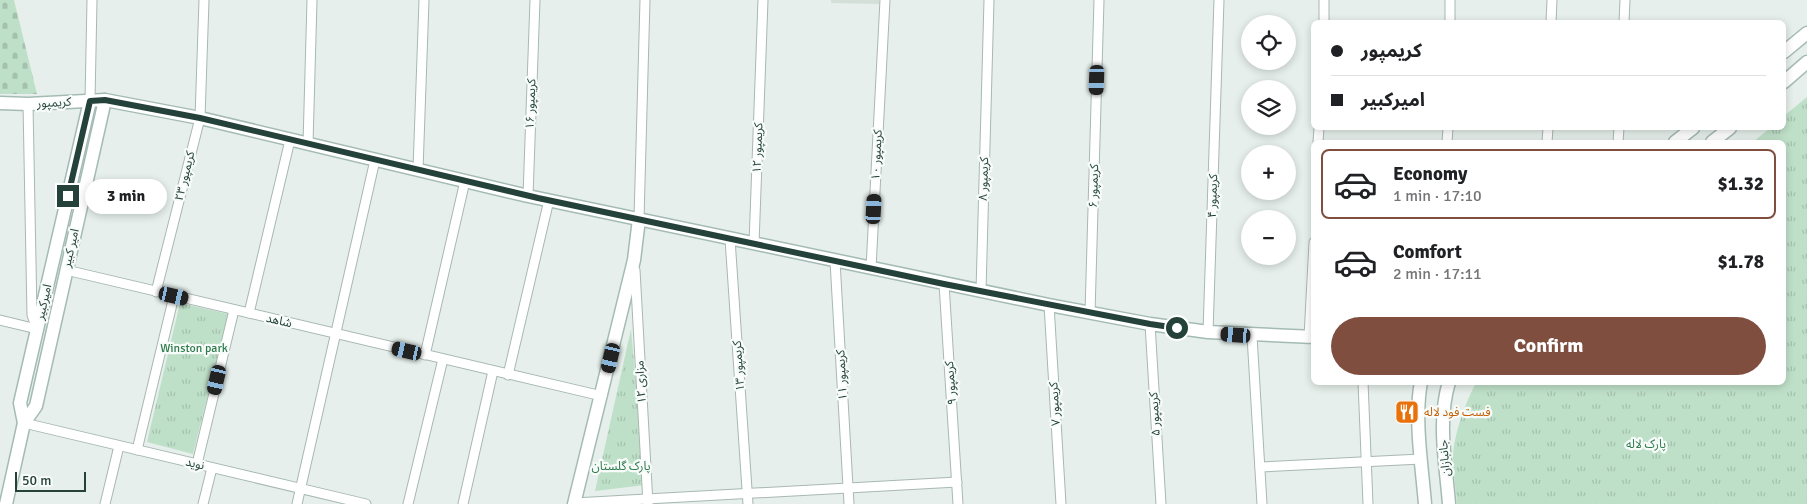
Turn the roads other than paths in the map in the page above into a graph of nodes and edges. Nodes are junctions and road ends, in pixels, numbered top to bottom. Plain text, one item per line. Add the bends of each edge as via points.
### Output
1 (92, 0) edge
2 (204, 0) edge
3 (312, 0) edge
4 (424, 0) edge
5 (534, 0) edge
6 (645, 0) edge
7 (763, 0) edge
8 (885, 0) edge
9 (989, 0) edge
10 (1100, 0) edge
11 (1219, 0) edge
12 (1324, 0) edge
13 (1450, 0) edge
14 (1552, 0) edge
15 (1625, 0) edge
16 (1324, 20) edge
17 (1450, 20) edge
18 (1551, 20) edge
19 (1624, 20) edge
20 (1807, 33) edge
21 (1786, 50) edge
22 (1807, 62) edge
23 (1786, 80) edge
24 (105, 100) junction
25 (90, 101) junction
26 (0, 103) edge
27 (28, 104) junction
28 (200, 118) junction
29 (1690, 130) edge
30 (1727, 130) edge
31 (290, 140) junction
32 (1678, 140) edge
33 (1715, 140) edge
34 (308, 144) junction
35 (375, 160) junction
36 (418, 170) junction
37 (465, 181) junction
38 (528, 196) junction
39 (549, 200) junction
40 (639, 219) junction
41 (730, 238) junction
42 (754, 244) junction
43 (634, 260) junction
44 (836, 261) junction
45 (871, 268) junction
46 (66, 270) junction
47 (944, 284) junction
48 (980, 291) junction
49 (156, 292) junction
50 (174, 296) junction
51 (1050, 305) junction
52 (234, 310) junction
53 (1090, 313) junction
54 (248, 314) junction
55 (0, 320) edge
56 (1150, 324) junction
57 (37, 329) junction
58 (1208, 332) junction
59 (335, 334) junction
60 (1252, 336) junction
61 (1311, 337) edge
62 (425, 355) junction
63 (443, 359) junction
64 (493, 371) junction
65 (508, 374) junction
66 (1363, 385) edge
67 (1420, 385) edge
68 (1448, 385) edge
69 (602, 396) junction
70 (24, 423) junction
71 (118, 446) junction
72 (137, 450) junction
73 (1421, 459) junction
74 (1366, 462) junction
75 (197, 464) junction
76 (1260, 467) junction
77 (212, 468) junction
78 (957, 482) junction
79 (300, 489) junction
80 (849, 489) junction
81 (747, 494) junction
82 (648, 502) edge
83 (574, 503) edge
84 (6, 504) edge
85 (105, 504) edge
86 (203, 504) edge
87 (297, 504) edge
88 (366, 504) edge
89 (408, 504) edge
90 (462, 504) edge
91 (748, 504) edge
92 (849, 504) edge
93 (958, 504) edge
94 (1061, 504) edge
95 (1160, 504) edge
96 (1262, 504) edge
97 (1368, 504) edge
98 (1425, 504) edge
99 (1449, 504) edge

1 - 25 street
2 - 28 street, کریمپور ۲۳
3 - 34 street
4 - 36 street
5 - 38 street, کریمپور ۱۶
6 - 40 street
7 - 42 street, کریمپور ۱۲
8 - 45 street, کریمپور ۱۰
9 - 48 street, کریمپور ۸
10 - 53 street, کریمپور ۶
11 - 58 street, کریمپور ۴
12 - 16 street
13 - 17 street
14 - 18 street
15 - 19 street
20 - 21 street
22 - 23 street
24 - 25 street, کریمپور
24 - 28 street, کریمپور
24 - 46 street, امیر کبیر
25 - 27 street, کریمپور
25 - 57 street, امیرکبیر
26 - 27 street, کریمپور
27 - 57 street via 32,315
28 - 31 street, کریمپور
28 - 49 street, کریمپور ۲۳
29 - 32 street
30 - 33 street
31 - 34 street, کریمپور
31 - 54 street
34 - 35 street, کریمپور
35 - 36 street, کریمپور
35 - 59 street
36 - 37 street, کریمپور
37 - 38 street, کریمپور
37 - 62 street
38 - 39 street, کریمپور
39 - 40 street, کریمپور
39 - 65 street
40 - 41 street, کریمپور
40 - 43 street
41 - 42 street, کریمپور
41 - 81 street, کریمپور ۱۳
42 - 44 street, کریمپور
43 - 69 street
43 - 82 street, مزاری ۱۲
44 - 45 street, کریمپور
44 - 80 street, کریمپور ۱۱
45 - 47 street, کریمپور
46 - 49 street, شاهد
46 - 70 street, امیر کبیر via 36,406
47 - 48 street, کریمپور
47 - 78 street, کریمپور ۹
48 - 51 street, کریمپور
49 - 50 street, شاهد
50 - 52 street, شاهد
50 - 72 street
51 - 53 street, کریمپور
51 - 94 street, کریمپور ۷
52 - 54 street, شاهد
52 - 75 street
53 - 56 street, کریمپور
54 - 59 street, شاهد
55 - 57 street
56 - 58 street, کریمپور
56 - 95 street, کریمپور ۵
57 - 70 street, امیرکبیر via 20,403
58 - 60 street, کریمپور
59 - 62 street, شاهد
59 - 79 street
60 - 61 street, کریمپور
60 - 76 street
62 - 63 street, شاهد
63 - 64 street, شاهد
63 - 89 street
64 - 65 street, شاهد
64 - 90 street
65 - 69 street, شاهد
66 - 74 street
67 - 73 street, جانبازان
68 - 99 street, جانبازان via 1443,420
69 - 83 street
70 - 71 street, نوید
70 - 84 street, امیرکبیر
71 - 72 street, نوید
71 - 85 street
72 - 75 street, نوید
73 - 74 street
73 - 98 street, جانبازان
74 - 76 street
74 - 97 street
75 - 77 street, نوید
76 - 96 street
77 - 79 street, نوید
77 - 86 street
78 - 80 street
78 - 93 street, کریمپور ۹
79 - 87 street
79 - 88 street, نوید
80 - 81 street
80 - 92 street, کریمپور ۱۱
81 - 82 street
81 - 91 street, کریمپور ۱۳
82 - 83 street

